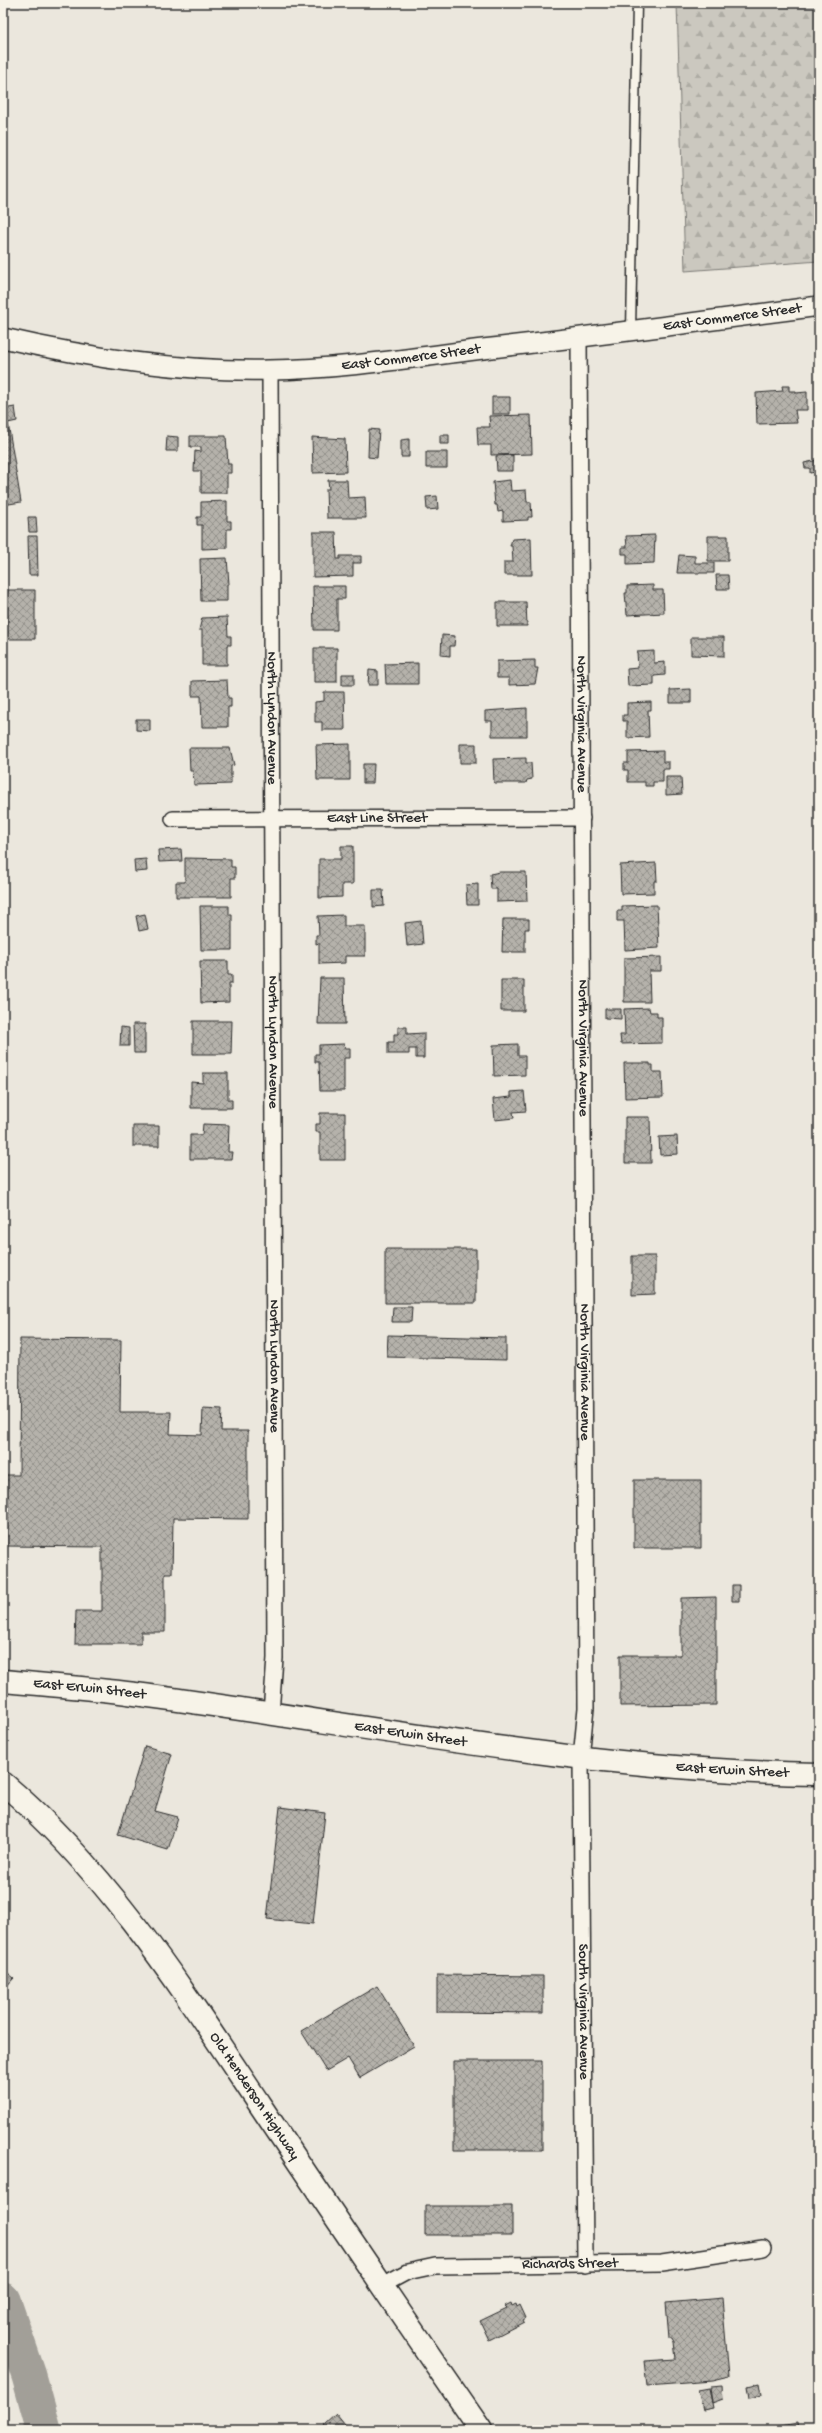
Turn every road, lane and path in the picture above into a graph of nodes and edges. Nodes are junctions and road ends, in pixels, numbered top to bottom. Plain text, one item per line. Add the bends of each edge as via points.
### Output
1 (637, 3) edge
2 (819, 306) edge
3 (631, 331) junction
4 (3, 338) edge
5 (579, 338) junction
6 (270, 370) junction
7 (582, 818) junction
8 (173, 819) dead end
9 (272, 819) junction
10 (3, 1681) edge
11 (271, 1713) junction
12 (581, 1758) junction
13 (819, 1774) edge
14 (3, 1783) edge
15 (763, 2248) dead end
16 (586, 2265) junction
17 (381, 2286) junction
18 (481, 2430) edge

1 - 3 lane
2 - 3 street, East Commerce Street
3 - 5 street, East Commerce Street
4 - 6 street, East Commerce Street via 67,352 139,363
5 - 6 street, East Commerce Street via 372,363
5 - 7 street, North Virginia Avenue
6 - 9 street, North Lyndon Avenue
7 - 9 street, East Line Street
7 - 12 street, North Virginia Avenue via 586,1708
8 - 9 street, East Line Street
9 - 11 street, North Lyndon Avenue via 275,1658
10 - 11 main road, East Erwin Street via 131,1693
11 - 12 main road, East Erwin Street
12 - 13 main road, East Erwin Street via 706,1770
12 - 16 street, South Virginia Avenue
14 - 17 main road, Old Henderson Highway via 30,1806 82,1859 152,1948
15 - 16 street, Richards Street via 662,2263
16 - 17 street, Richards Street via 435,2266 407,2272
17 - 18 main road, Old Henderson Highway

